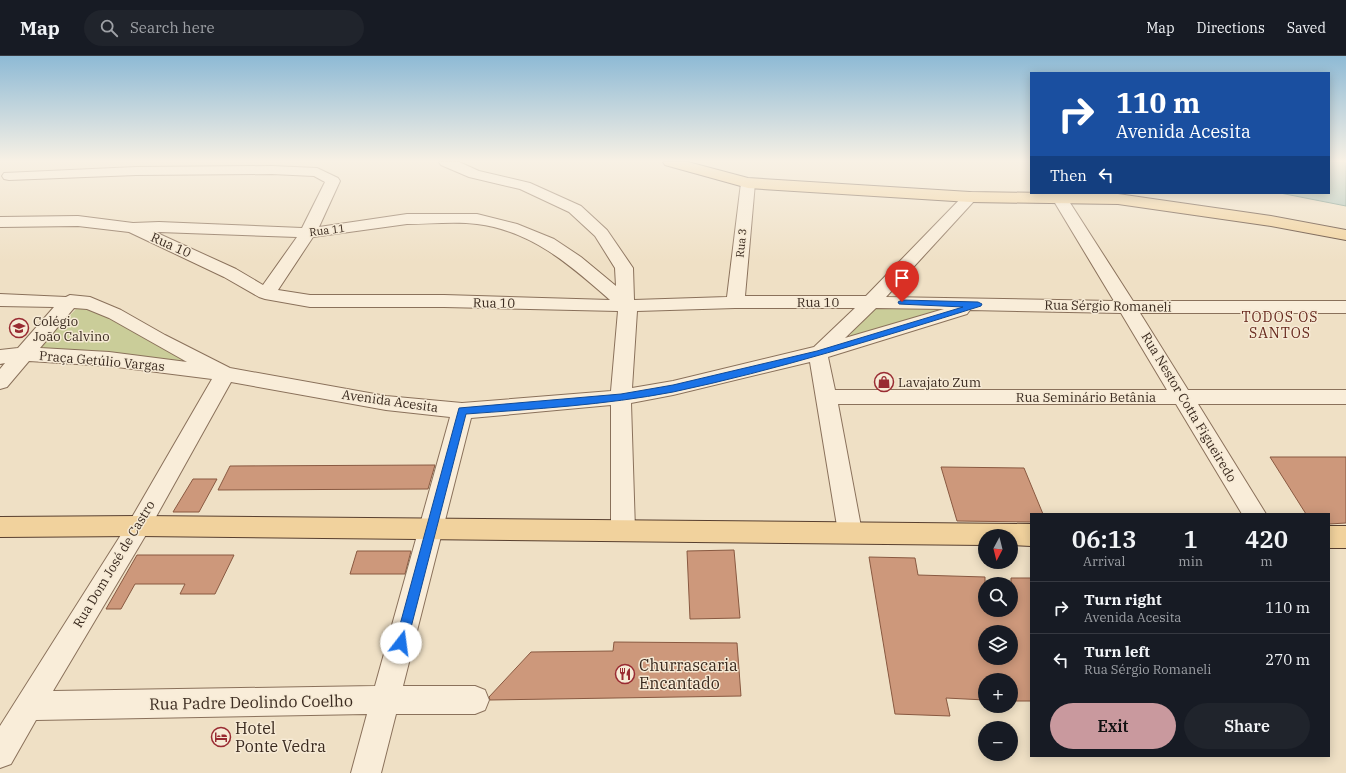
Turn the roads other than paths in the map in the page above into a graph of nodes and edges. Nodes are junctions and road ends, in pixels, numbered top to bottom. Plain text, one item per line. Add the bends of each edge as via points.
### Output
1 (326, 195) edge
2 (546, 195) edge
3 (747, 195) edge
4 (946, 195) edge
5 (970, 197) junction
6 (1060, 198) junction
7 (0, 222) edge
8 (133, 228) junction
9 (308, 234) junction
10 (1346, 236) edge
11 (265, 293) junction
12 (0, 300) edge
13 (70, 301) junction
14 (735, 302) junction
15 (871, 302) junction
16 (978, 304) junction
17 (627, 305) junction
18 (1128, 307) junction
19 (1346, 307) edge
20 (818, 353) junction
21 (24, 354) junction
22 (0, 357) edge
23 (225, 374) junction
24 (0, 382) edge
25 (621, 397) junction
26 (826, 397) junction
27 (1183, 397) junction
28 (1346, 397) edge
29 (462, 411) junction
30 (1253, 513) edge
31 (139, 526) junction
32 (0, 528) edge
33 (431, 528) junction
34 (623, 530) junction
35 (850, 532) junction
36 (1030, 535) edge
37 (1330, 537) edge
38 (1346, 537) edge
39 (386, 700) junction
40 (475, 700) dead end
41 (28, 706) junction
42 (0, 753) edge
43 (366, 773) edge

1 - 9 street
2 - 17 street via 575,209 601,233 624,268
3 - 14 street, Rua 3
4 - 5 main road
5 - 6 main road
5 - 15 street
6 - 10 main road via 1118,199 1157,204 1271,221
6 - 18 street, Rua Nestor Cotta Figueiredo
7 - 8 street, Rua 11 via 78,221
8 - 9 street, Rua 11
8 - 11 street, Rua 10 via 230,273
9 - 11 street
9 - 17 street, Rua 11 via 407,219 477,220 511,226 548,242
11 - 17 street, Rua 10 via 310,301
12 - 13 street, Avenida Acesita
13 - 21 street, Praça Getúlio Vargas
13 - 23 street, Avenida Acesita via 90,303 115,314
14 - 15 street, Rua 10
14 - 17 street, Rua 10
15 - 16 street, Rua Sérgio Romaneli
15 - 20 street
16 - 18 street, Rua Sérgio Romaneli
16 - 20 street, Avenida Acesita
17 - 25 street
18 - 19 street, Rua Sérgio Romaneli
18 - 27 street, Rua Nestor Cotta Figueiredo
20 - 25 street, Avenida Acesita via 673,388
20 - 26 street
21 - 22 street
21 - 23 street, Praça Getúlio Vargas via 109,359
21 - 24 street
23 - 29 street, Avenida Acesita via 386,403
23 - 31 street, Rua Dom José de Castro
25 - 29 street, Avenida Acesita
25 - 34 street
26 - 27 street, Rua Seminário Betânia
26 - 35 street
27 - 28 street, Rua Seminário Betânia
27 - 30 street, Rua Nestor Cotta Figueiredo
29 - 33 street
31 - 32 main road
31 - 33 main road
31 - 41 street, Rua Dom José de Castro
33 - 34 main road
33 - 39 street
34 - 35 main road
35 - 36 main road
37 - 38 main road
39 - 40 street, Rua Padre Deolindo Coelho
39 - 41 street, Rua Padre Deolindo Coelho
39 - 43 street
41 - 42 street, Rua Dom José de Castro

